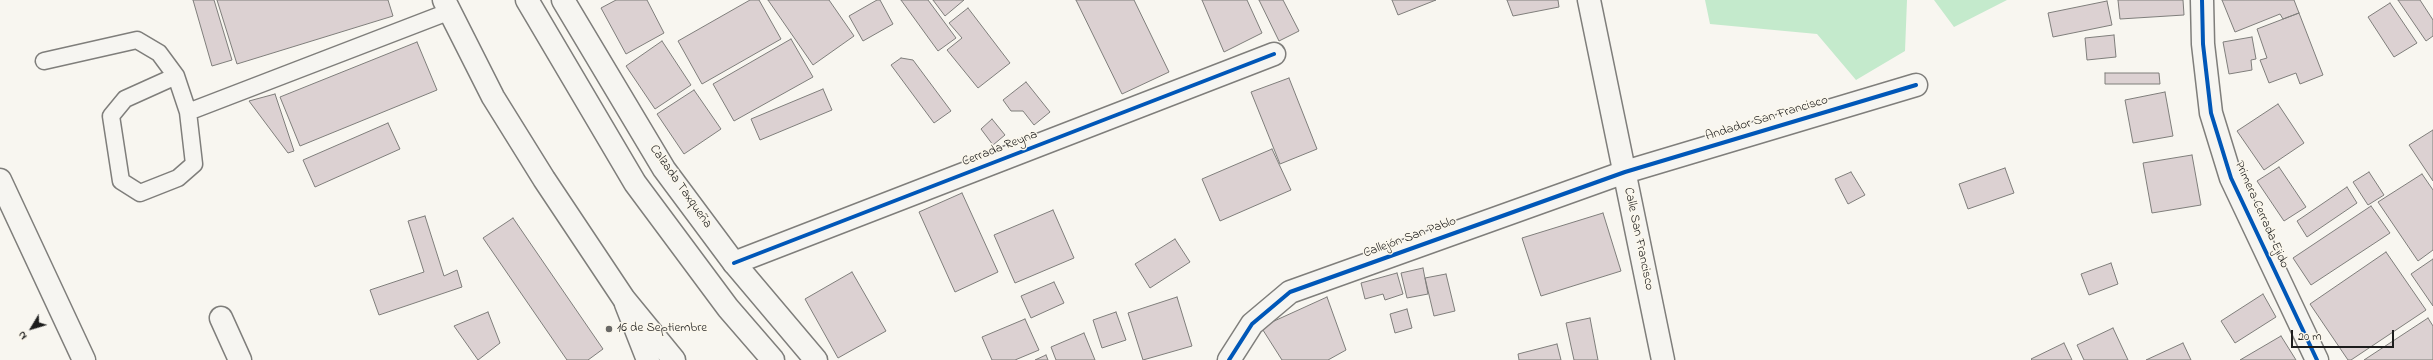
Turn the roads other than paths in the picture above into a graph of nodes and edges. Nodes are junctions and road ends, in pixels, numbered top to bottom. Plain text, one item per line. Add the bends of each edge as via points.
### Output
1 (527, 0) edge
2 (563, 0) edge
3 (1589, 0) edge
4 (2202, 0) edge
5 (446, 6) edge
6 (1274, 54) dead end
7 (44, 61) dead end
8 (176, 76) junction
9 (1916, 85) dead end
10 (188, 112) junction
11 (1624, 172) junction
12 (0, 180) edge
13 (734, 263) junction
14 (624, 299) junction
15 (220, 318) dead end
16 (84, 360) edge
17 (240, 360) edge
18 (648, 360) edge
19 (674, 360) edge
20 (773, 360) edge
21 (816, 360) edge
22 (1229, 360) edge
23 (1663, 360) edge
24 (2317, 360) edge

1 - 20 street via 634,183 728,308
2 - 13 street, Calzada Taxqueña via 664,169
3 - 11 street, Calle San Francisco
4 - 24 street, Primera Cerrada Ejido via 2203,44 2211,113 2231,178
5 - 10 lane
5 - 14 street via 493,97
6 - 13 street, Cerrada Reyna
7 - 8 lane via 137,40 160,53
8 - 10 lane
8 - 10 lane via 126,98 111,116 121,181 140,193 178,178 194,164
9 - 11 street, Andador San Francisco
11 - 22 street, Callejón San Pablo via 1290,292 1252,324
11 - 23 street, Calle San Francisco
12 - 16 street
13 - 21 street, Calzada Taxqueña
14 - 18 street
14 - 19 street
15 - 17 street

